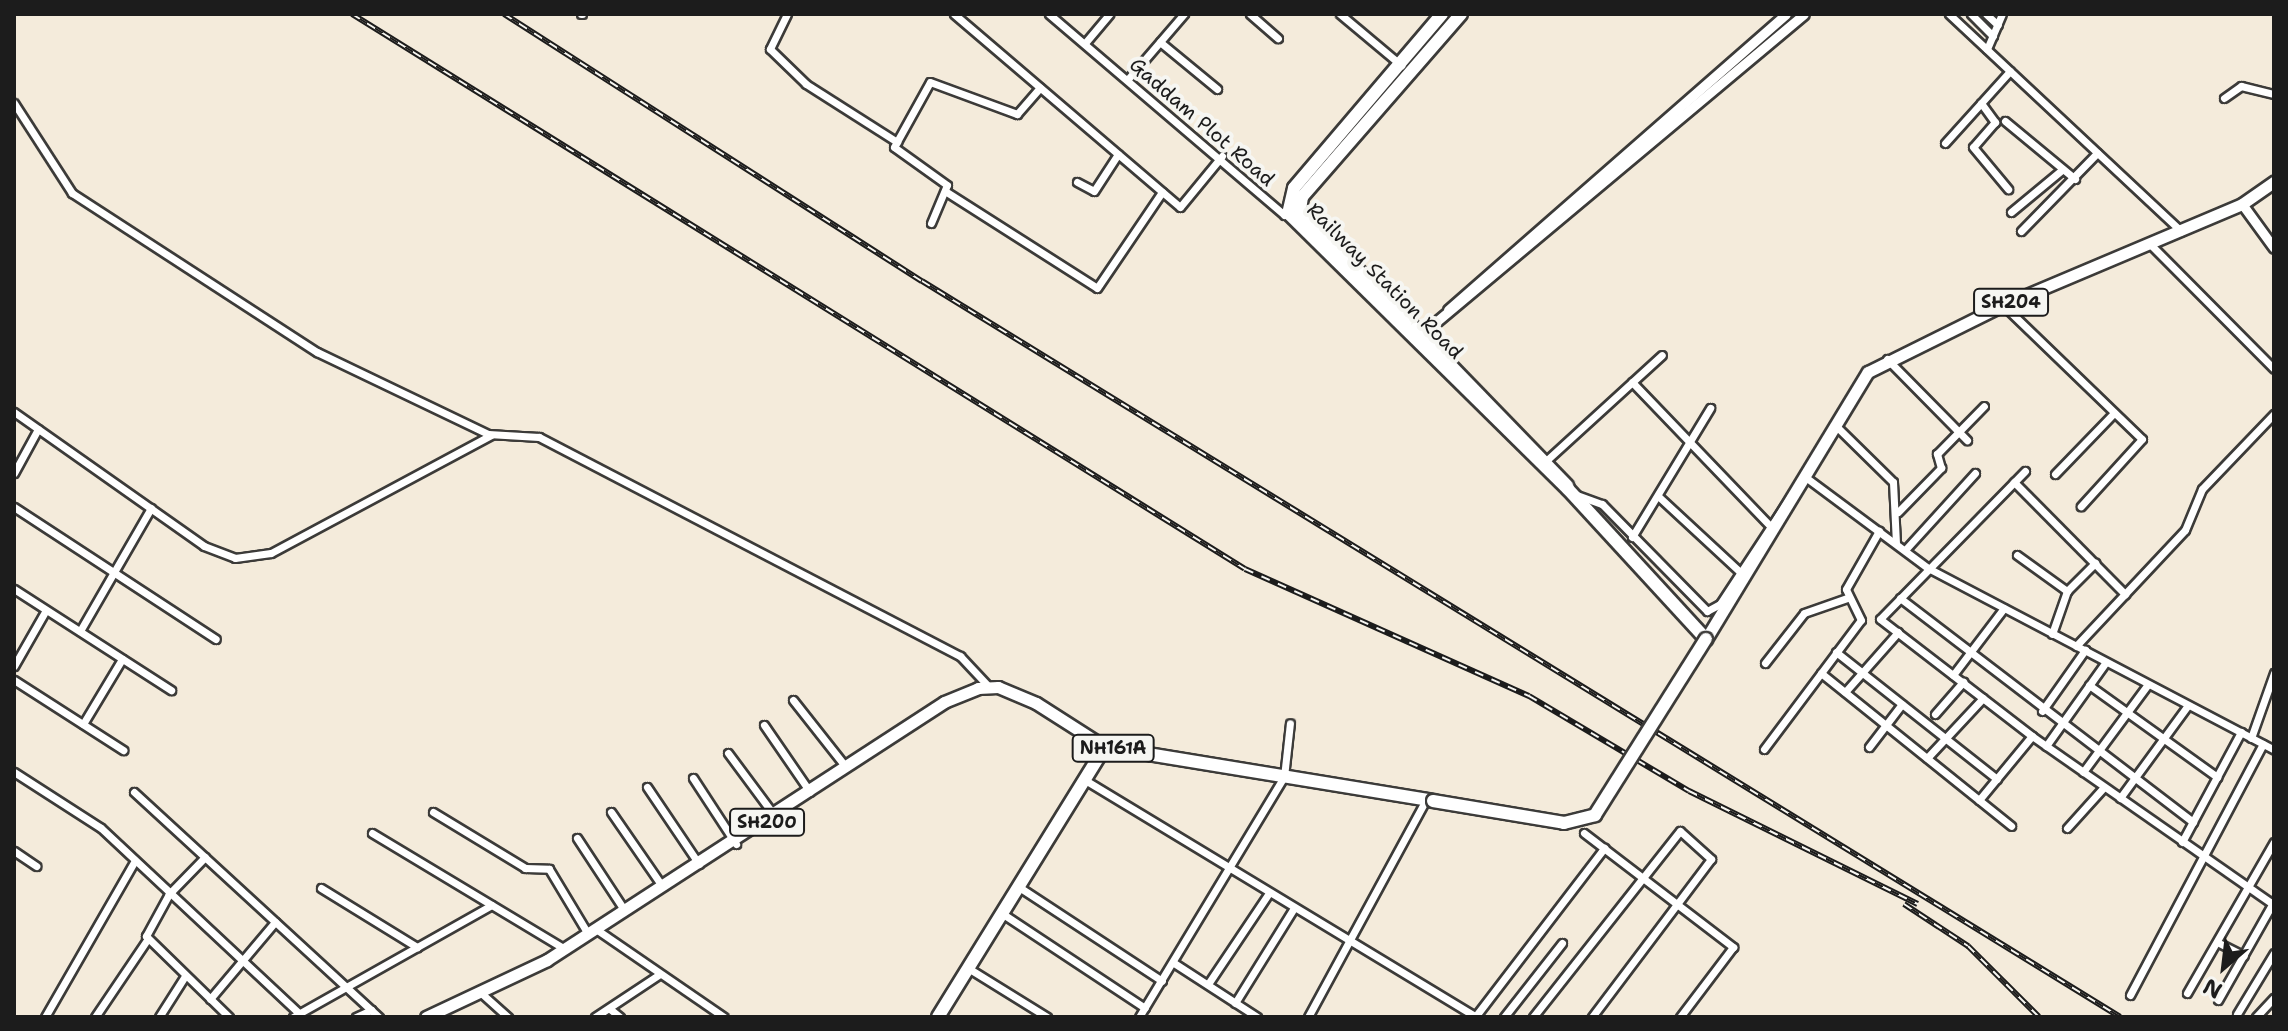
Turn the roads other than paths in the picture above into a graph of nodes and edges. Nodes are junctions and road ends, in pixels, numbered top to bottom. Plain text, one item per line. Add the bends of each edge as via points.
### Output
1 (787, 14) edge
2 (954, 14) edge
3 (1049, 14) edge
4 (1109, 14) edge
5 (1184, 14) edge
6 (1250, 14) edge
7 (1340, 14) edge
8 (1442, 14) edge
9 (1461, 14) edge
10 (1786, 14) edge
11 (1804, 14) edge
12 (1949, 14) edge
13 (1971, 14) edge
14 (1986, 14) edge
15 (2002, 14) edge
16 (1998, 25) junction
17 (1761, 36) junction
18 (1993, 36) junction
19 (1278, 38) dead end
20 (1160, 42) junction
21 (1085, 43) junction
22 (1769, 44) junction
23 (1987, 49) junction
24 (1400, 64) junction
25 (2010, 71) junction
26 (1412, 74) junction
27 (1128, 79) junction
28 (1040, 88) junction
29 (1217, 89) dead end
30 (2274, 94) edge
31 (2224, 98) dead end
32 (14, 103) edge
33 (1981, 103) junction
34 (2005, 121) dead end
35 (897, 142) junction
36 (1945, 143) dead end
37 (2097, 153) junction
38 (1118, 154) junction
39 (1222, 156) junction
40 (2063, 169) junction
41 (2075, 179) junction
42 (1077, 182) dead end
43 (2274, 182) edge
44 (2008, 189) dead end
45 (945, 191) junction
46 (1162, 192) junction
47 (2242, 204) junction
48 (1294, 211) junction
49 (2011, 212) dead end
50 (1550, 222) junction
51 (931, 223) dead end
52 (2021, 231) dead end
53 (2181, 231) junction
54 (2149, 243) junction
55 (2274, 248) edge
56 (2003, 305) junction
57 (1419, 336) junction
58 (1662, 355) dead end
59 (1887, 358) junction
60 (2274, 369) edge
61 (1632, 382) junction
62 (1984, 406) dead end
63 (1710, 408) dead end
64 (2114, 413) junction
65 (2274, 414) edge
66 (15, 416) edge
67 (1835, 425) junction
68 (38, 429) junction
69 (1960, 432) junction
70 (491, 435) junction
71 (1967, 440) dead end
72 (1688, 445) junction
73 (1548, 459) junction
74 (2025, 471) dead end
75 (14, 473) edge
76 (1975, 473) dead end
77 (2055, 474) dead end
78 (1802, 480) junction
79 (2014, 482) junction
80 (1569, 491) junction
81 (1658, 496) junction
82 (2081, 506) dead end
83 (14, 507) edge
84 (151, 508) junction
85 (1898, 512) junction
86 (1768, 524) junction
87 (1879, 531) junction
88 (1632, 537) junction
89 (1896, 543) junction
90 (1905, 550) junction
91 (2017, 555) dead end
92 (2095, 563) junction
93 (1928, 568) junction
94 (1739, 571) junction
95 (115, 572) junction
96 (14, 589) edge
97 (2067, 591) junction
98 (2125, 594) junction
99 (1847, 598) junction
100 (1900, 598) junction
101 (2004, 608) junction
102 (46, 610) junction
103 (1861, 617) junction
104 (1880, 619) junction
105 (80, 631) junction
106 (1898, 632) junction
107 (2052, 634) junction
108 (216, 639) dead end
109 (1706, 639) junction
110 (2076, 646) junction
111 (2085, 650) junction
112 (1836, 652) junction
113 (1970, 653) junction
114 (122, 659) junction
115 (2106, 662) junction
116 (1765, 663) dead end
117 (14, 666) edge
118 (1861, 672) junction
119 (1821, 673) junction
120 (2274, 673) edge
121 (1953, 675) junction
122 (14, 680) edge
123 (1963, 682) junction
124 (2148, 684) junction
125 (2089, 685) junction
126 (989, 687) junction
127 (171, 690) dead end
128 (1845, 692) junction
129 (1983, 698) junction
130 (793, 700) dead end
131 (1902, 704) junction
132 (2188, 705) junction
133 (2130, 709) junction
134 (2042, 711) junction
135 (1935, 714) dead end
136 (1290, 723) dead end
137 (83, 724) junction
138 (764, 725) dead end
139 (1886, 725) junction
140 (2061, 725) junction
141 (2241, 732) junction
142 (2032, 736) junction
143 (2166, 736) junction
144 (1943, 737) junction
145 (2251, 738) junction
146 (2263, 744) junction
147 (2046, 746) junction
148 (1105, 747) junction
149 (1869, 747) dead end
150 (1764, 749) dead end
151 (123, 750) dead end
152 (2274, 750) edge
153 (728, 753) dead end
154 (2098, 753) junction
155 (1927, 758) junction
156 (846, 768) junction
157 (14, 772) edge
158 (2083, 772) junction
159 (1284, 777) junction
160 (2217, 777) junction
161 (693, 778) dead end
162 (1997, 779) junction
163 (2134, 779) junction
164 (1085, 780) junction
165 (647, 787) dead end
166 (2104, 787) junction
167 (134, 792) dead end
168 (810, 793) junction
169 (2120, 798) junction
170 (1430, 800) junction
171 (1979, 800) junction
172 (433, 812) dead end
173 (611, 812) dead end
174 (775, 817) junction
175 (2193, 822) junction
176 (2011, 826) dead end
177 (2067, 828) dead end
178 (372, 833) dead end
179 (1584, 833) dead end
180 (577, 838) dead end
181 (2182, 842) junction
182 (2274, 842) edge
183 (736, 844) junction
184 (1604, 848) junction
185 (14, 851) edge
186 (205, 857) junction
187 (2203, 857) junction
188 (134, 862) junction
189 (700, 865) junction
190 (36, 866) dead end
191 (1233, 871) junction
192 (1644, 878) junction
193 (1019, 887) junction
194 (321, 888) dead end
195 (664, 888) junction
196 (2249, 888) junction
197 (1269, 893) junction
198 (169, 894) junction
199 (2274, 903) edge
200 (1679, 904) junction
201 (492, 905) junction
202 (1294, 908) junction
203 (625, 911) junction
204 (1003, 914) junction
205 (275, 922) junction
206 (592, 932) junction
207 (147, 940) junction
208 (2217, 942) junction
209 (1353, 943) junction
210 (1562, 943) dead end
211 (417, 947) junction
212 (565, 949) junction
213 (2274, 953) edge
214 (2244, 956) junction
215 (242, 961) junction
216 (1174, 963) junction
217 (968, 968) junction
218 (660, 974) junction
219 (185, 976) junction
220 (1162, 981) junction
221 (1208, 984) junction
222 (349, 990) junction
223 (480, 992) junction
224 (2187, 993) dead end
225 (2130, 995) dead end
226 (210, 999) junction
227 (2218, 1000) dead end
228 (2273, 1002) edge
229 (1235, 1003) junction
230 (1145, 1008) junction
231 (610, 1009) junction
232 (371, 1010) junction
233 (2237, 1014) dead end
234 (296, 1015) edge
235 (45, 1017) edge
236 (95, 1017) edge
237 (159, 1017) edge
238 (229, 1017) edge
239 (356, 1017) edge
240 (379, 1017) edge
241 (426, 1017) edge
242 (508, 1017) edge
243 (595, 1017) edge
244 (620, 1017) edge
245 (724, 1017) edge
246 (938, 1017) edge
247 (1047, 1017) edge
248 (1139, 1017) edge
249 (1257, 1017) edge
250 (1308, 1017) edge
251 (1476, 1017) edge
252 (1504, 1017) edge
253 (1533, 1017) edge
254 (1592, 1017) edge
255 (1680, 1017) edge
256 (2256, 1017) edge

1 - 35 street via 770,49 806,84
2 - 28 street
3 - 21 street, Gaddam Plot Road
4 - 21 street
5 - 20 street
6 - 19 street
7 - 24 street
8 - 24 highway, Railway Station Road
9 - 26 highway, Railway Station Road
10 - 17 street
11 - 22 street
12 - 23 street
13 - 18 street
14 - 16 street
15 - 16 street
16 - 18 street
17 - 22 street
17 - 50 street
18 - 23 street
20 - 27 street
20 - 29 street
21 - 27 street, Gaddam Plot Road
22 - 50 street
23 - 25 street
24 - 26 street
24 - 48 highway, Railway Station Road via 1294,188
25 - 33 street
25 - 37 street
26 - 48 highway, Railway Station Road
27 - 39 street, Gaddam Plot Road
28 - 35 street via 1017,114 931,81
28 - 38 street
30 - 31 street via 2241,86
32 - 70 street via 72,193 317,352
33 - 36 street
33 - 44 street via 1995,122 1973,147
34 - 40 street
35 - 45 street via 895,149 946,184
37 - 41 street
37 - 53 street
38 - 42 street via 1094,191
38 - 46 street
39 - 46 street via 1180,207
39 - 48 street, Gaddam Plot Road
40 - 41 street
40 - 49 street
41 - 52 street
43 - 47 main road, SH204
45 - 46 street via 1097,288
45 - 51 street
47 - 53 main road, SH204
47 - 55 street
48 - 57 highway, Railway Station Road
50 - 57 street
53 - 54 main road, SH204
54 - 56 main road, SH204
54 - 60 street
56 - 59 main road, SH204
56 - 64 street
57 - 73 highway, Railway Station Road
57 - 80 highway, Railway Station Road
58 - 61 street
59 - 67 main road, SH204 via 1868,372
59 - 69 street
61 - 72 street
61 - 73 street
62 - 69 street
63 - 72 street
64 - 77 street
64 - 82 street via 2142,441
65 - 98 street via 2202,489 2185,530
66 - 68 street
67 - 78 main road, SH204
67 - 85 street via 1890,477
68 - 75 street
68 - 84 street
69 - 71 street
69 - 85 street via 1937,454 1941,468
70 - 84 street via 252,558 219,554
70 - 126 street via 524,435 960,656
72 - 81 street
72 - 86 street
73 - 80 highway, Railway Station Road
74 - 79 street
76 - 90 street
78 - 86 street
78 - 87 street
78 - 109 main road, SH204
79 - 92 street
79 - 93 street
80 - 88 street via 1599,501
80 - 109 highway, Railway Station Road
81 - 88 street
81 - 94 street
83 - 95 street
84 - 95 street
85 - 89 street
86 - 94 street
87 - 89 street
87 - 99 street
88 - 94 street via 1702,610 1716,608
89 - 90 street
90 - 93 street
91 - 97 street
92 - 97 street
92 - 98 street
93 - 100 street
93 - 101 street
95 - 105 street
95 - 108 street
96 - 102 street
97 - 107 street
98 - 110 street
99 - 103 street
99 - 116 street via 1804,613
100 - 104 street
100 - 113 street
101 - 107 street
101 - 113 street
102 - 105 street
102 - 117 street
103 - 104 street
103 - 112 street
104 - 106 street
105 - 114 street
106 - 118 street
106 - 121 street
107 - 110 street
109 - 170 highway, NH161A, bridge via 1595,815 1564,823
110 - 111 street
111 - 115 street
111 - 134 street
112 - 118 street
112 - 119 street
113 - 121 street
113 - 134 street
114 - 127 street
114 - 137 street
115 - 124 street
115 - 125 street
118 - 128 street
118 - 131 street
119 - 128 street
119 - 150 street
120 - 145 street
121 - 123 street
122 - 137 street
123 - 129 street
123 - 135 street
124 - 132 street
124 - 133 street
125 - 133 street
125 - 140 street
126 - 148 main road via 1036,703
126 - 156 main road, SH200 via 944,702
128 - 139 street
129 - 142 street
129 - 144 street
130 - 156 street
131 - 139 street
131 - 144 street
132 - 141 street
132 - 143 street
133 - 143 street
133 - 154 street
134 - 140 street
136 - 159 street
137 - 151 street
138 - 168 street
139 - 149 street
139 - 155 street
140 - 147 street
140 - 154 street
141 - 145 street
141 - 160 street
142 - 147 street
142 - 162 street
143 - 160 street
143 - 163 street
144 - 155 street
144 - 162 street
145 - 146 street
146 - 152 street
146 - 187 street
147 - 158 street
148 - 159 highway, NH161A
148 - 164 highway, NH161A
153 - 174 street
154 - 158 street
154 - 163 street
155 - 171 street
156 - 168 main road, SH200
157 - 188 street via 98,825
158 - 166 street
159 - 170 highway, NH161A
159 - 191 street
160 - 175 street
161 - 183 street
162 - 171 street
163 - 169 street
163 - 175 street
164 - 191 street
164 - 193 highway, NH161A
165 - 189 street
166 - 169 street
166 - 177 street
167 - 186 street
168 - 174 main road, SH200
169 - 181 street
170 - 209 street
171 - 176 street
172 - 206 street via 525,868 549,869
173 - 195 street
174 - 183 main road, SH200
175 - 181 street
178 - 201 street
179 - 184 street
180 - 203 street
181 - 187 street
182 - 196 street
183 - 189 main road, SH200
184 - 192 street
184 - 251 street
185 - 190 street
186 - 198 street
186 - 205 street
187 - 196 street
187 - 225 street
188 - 198 street
188 - 235 street
189 - 195 main road, SH200
191 - 197 street
191 - 216 street
192 - 200 street
192 - 200 street via 1682,832 1711,857
192 - 253 street
193 - 204 highway, NH161A
193 - 220 street
194 - 211 street
195 - 203 main road, SH200
196 - 199 street
196 - 208 street
197 - 202 street
197 - 221 street
198 - 207 street
198 - 215 street
199 - 214 street
200 - 254 street
200 - 255 street via 1733,950
201 - 211 street
201 - 212 street
202 - 209 street
202 - 229 street
203 - 206 main road, SH200
204 - 217 highway, NH161A
204 - 230 street
205 - 215 street
205 - 222 street
206 - 212 main road, SH200
206 - 218 street
207 - 219 street
207 - 236 street
208 - 214 street
208 - 224 street
209 - 250 street
209 - 251 street
210 - 252 street
211 - 222 street
212 - 223 main road, SH200
213 - 233 street
214 - 227 street
215 - 226 street
215 - 234 street
216 - 220 street
216 - 221 street
217 - 246 highway, NH161A
217 - 247 street
218 - 231 street
218 - 245 street
219 - 226 street
219 - 237 street
220 - 230 street
221 - 229 street
222 - 232 street
222 - 234 street
223 - 241 main road, SH200
223 - 242 street
226 - 238 street
228 - 256 street
229 - 249 street
230 - 248 street
231 - 243 street
231 - 244 street
232 - 239 street
232 - 240 street

